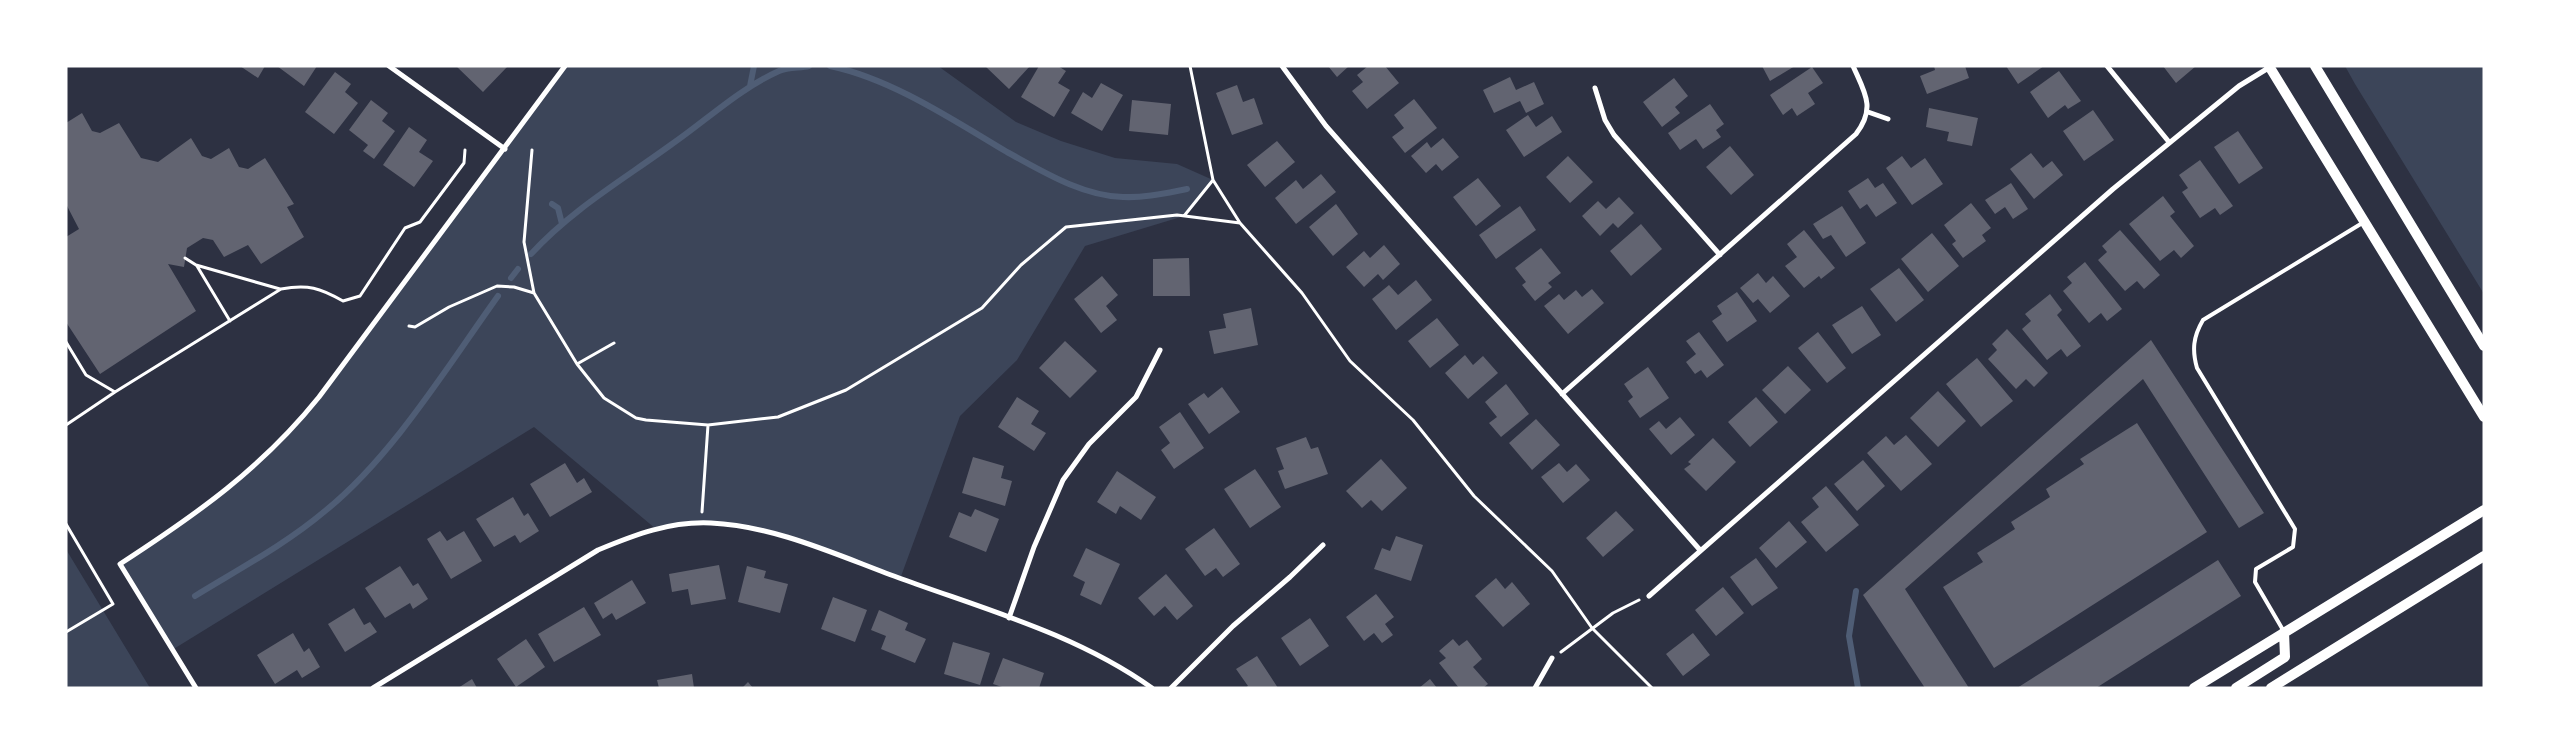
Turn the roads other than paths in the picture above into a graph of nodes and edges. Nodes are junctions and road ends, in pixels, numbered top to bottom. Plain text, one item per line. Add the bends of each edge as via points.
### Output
1 (565, 66) edge
2 (1282, 66) edge
3 (1853, 66) edge
4 (2107, 66) edge
5 (2270, 66) edge
6 (2315, 66) edge
7 (391, 67) edge
8 (1595, 88) dead end
9 (1868, 112) junction
10 (1888, 118) dead end
11 (2169, 142) junction
12 (505, 149) junction
13 (2364, 222) junction
14 (1720, 255) junction
15 (2484, 346) edge
16 (1160, 350) dead end
17 (1562, 394) junction
18 (2484, 418) edge
19 (2484, 510) edge
20 (1323, 545) dead end
21 (1700, 550) junction
22 (2484, 556) edge
23 (1648, 596) road end
24 (1009, 618) junction
25 (2284, 632) junction
26 (1552, 658) road end
27 (196, 688) edge
28 (373, 688) edge
29 (1152, 688) edge
30 (1171, 688) edge
31 (1535, 688) edge
32 (2194, 688) edge
33 (2236, 688) edge
34 (2271, 688) edge

1 - 12 street
2 - 17 street via 1326,126
3 - 9 street
4 - 11 street
5 - 11 street via 2239,86
5 - 13 main road
6 - 15 main road
7 - 12 street
8 - 14 street via 1605,120 1614,135
9 - 10 street
9 - 14 street via 1856,134
11 - 21 street
12 - 27 street via 290,433 195,515 120,564
13 - 18 main road
13 - 25 lane via 2203,320 2192,350 2197,368 2295,529 2293,547 2256,569 2255,582
14 - 17 street
16 - 24 street via 1136,397 1089,444 1063,480
17 - 21 street
19 - 25 main road
20 - 30 street
21 - 23 street
22 - 34 main road
24 - 28 street via 773,532 701,523 672,525 637,534 598,550
24 - 29 street via 1079,645 1122,667
25 - 32 main road
25 - 33 main road via 2285,658
26 - 31 street

